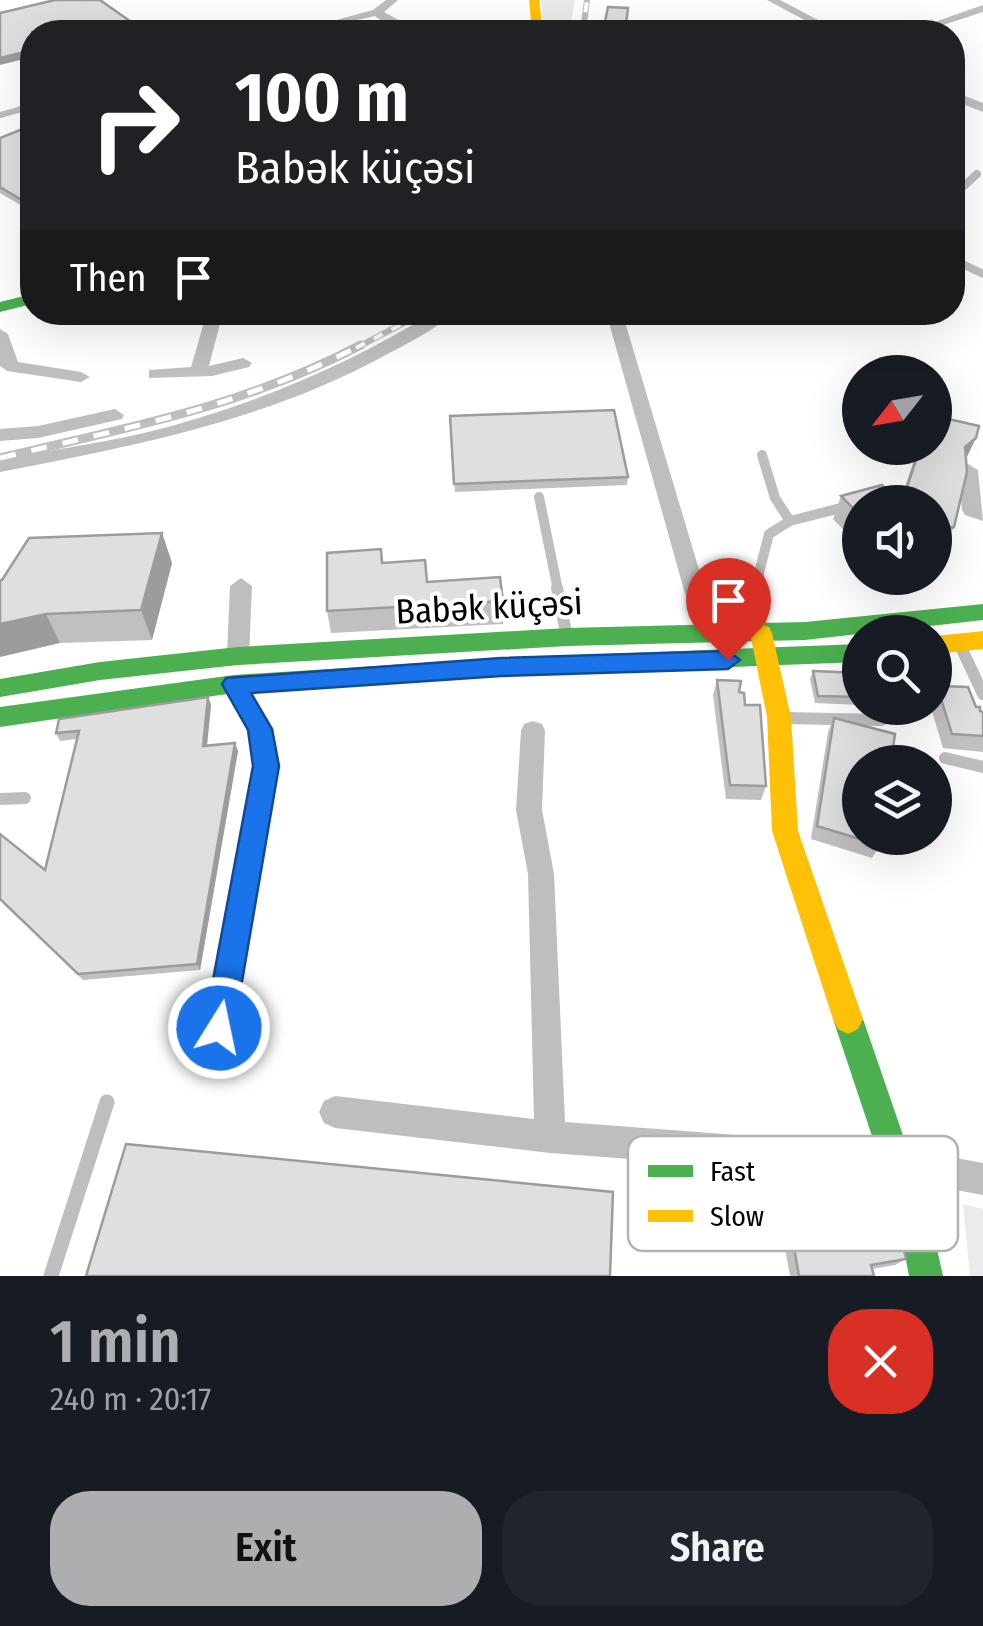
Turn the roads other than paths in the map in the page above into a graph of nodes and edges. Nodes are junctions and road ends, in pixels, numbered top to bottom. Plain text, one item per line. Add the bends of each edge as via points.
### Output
1 (367, 0) edge
2 (393, 0) edge
3 (772, 0) edge
4 (983, 8) edge
5 (379, 10) junction
6 (342, 20) edge
7 (390, 20) edge
8 (811, 20) edge
9 (948, 20) edge
10 (977, 174) dead end
11 (965, 185) edge
12 (212, 325) edge
13 (424, 325) edge
14 (618, 325) edge
15 (0, 334) edge
16 (242, 363) dead end
17 (199, 372) junction
18 (156, 374) dead end
19 (81, 377) dead end
20 (115, 415) dead end
21 (0, 435) edge
22 (762, 455) dead end
23 (0, 466) edge
24 (968, 470) edge
25 (539, 498) dead end
26 (842, 508) edge
27 (983, 514) edge
28 (790, 521) junction
29 (241, 586) dead end
30 (983, 612) edge
31 (707, 633) junction
32 (761, 633) junction
33 (567, 638) junction
34 (983, 640) edge
35 (952, 643) edge
36 (952, 651) edge
37 (842, 654) edge
38 (238, 656) junction
39 (767, 659) junction
40 (234, 684) junction
41 (0, 688) edge
42 (983, 694) edge
43 (0, 716) edge
44 (780, 718) junction
45 (842, 719) edge
46 (533, 731) dead end
47 (952, 760) edge
48 (983, 767) edge
49 (24, 798) dead end
50 (0, 800) edge
51 (219, 1028) dead end
52 (107, 1102) dead end
53 (335, 1112) dead end
54 (887, 1136) edge
55 (550, 1138) junction
56 (628, 1143) edge
57 (958, 1175) edge
58 (983, 1180) edge
59 (923, 1251) edge
60 (51, 1276) edge
61 (926, 1276) edge

1 - 5 street
2 - 5 street
3 - 8 street
4 - 9 street
5 - 6 street
5 - 7 street
10 - 11 lane
12 - 17 street
13 - 23 street via 344,371 256,408 143,440
14 - 31 street
15 - 19 street via 13,367
16 - 17 street
17 - 18 street
20 - 21 street
22 - 28 lane via 774,498
24 - 27 street via 972,510
25 - 33 lane
26 - 28 lane
28 - 32 lane via 769,534 763,551
29 - 38 street
30 - 32 main road, Babək küçəsi
31 - 32 main road, Babək küçəsi
31 - 33 main road, Babək küçəsi
32 - 39 main road
33 - 38 main road, Babək küçəsi
34 - 35 main road
36 - 42 lane
37 - 39 main road, Babək küçəsi
38 - 41 main road, Babək küçəsi
39 - 40 main road, Babək küçəsi
39 - 44 main road
40 - 43 main road, Babək küçəsi
40 - 51 lane via 260,729 266,766
44 - 45 lane
44 - 54 main road via 786,830
46 - 55 street via 529,810 542,874
47 - 48 lane
49 - 50 lane
52 - 60 lane
53 - 55 street
55 - 56 street
57 - 58 street
59 - 61 main road

